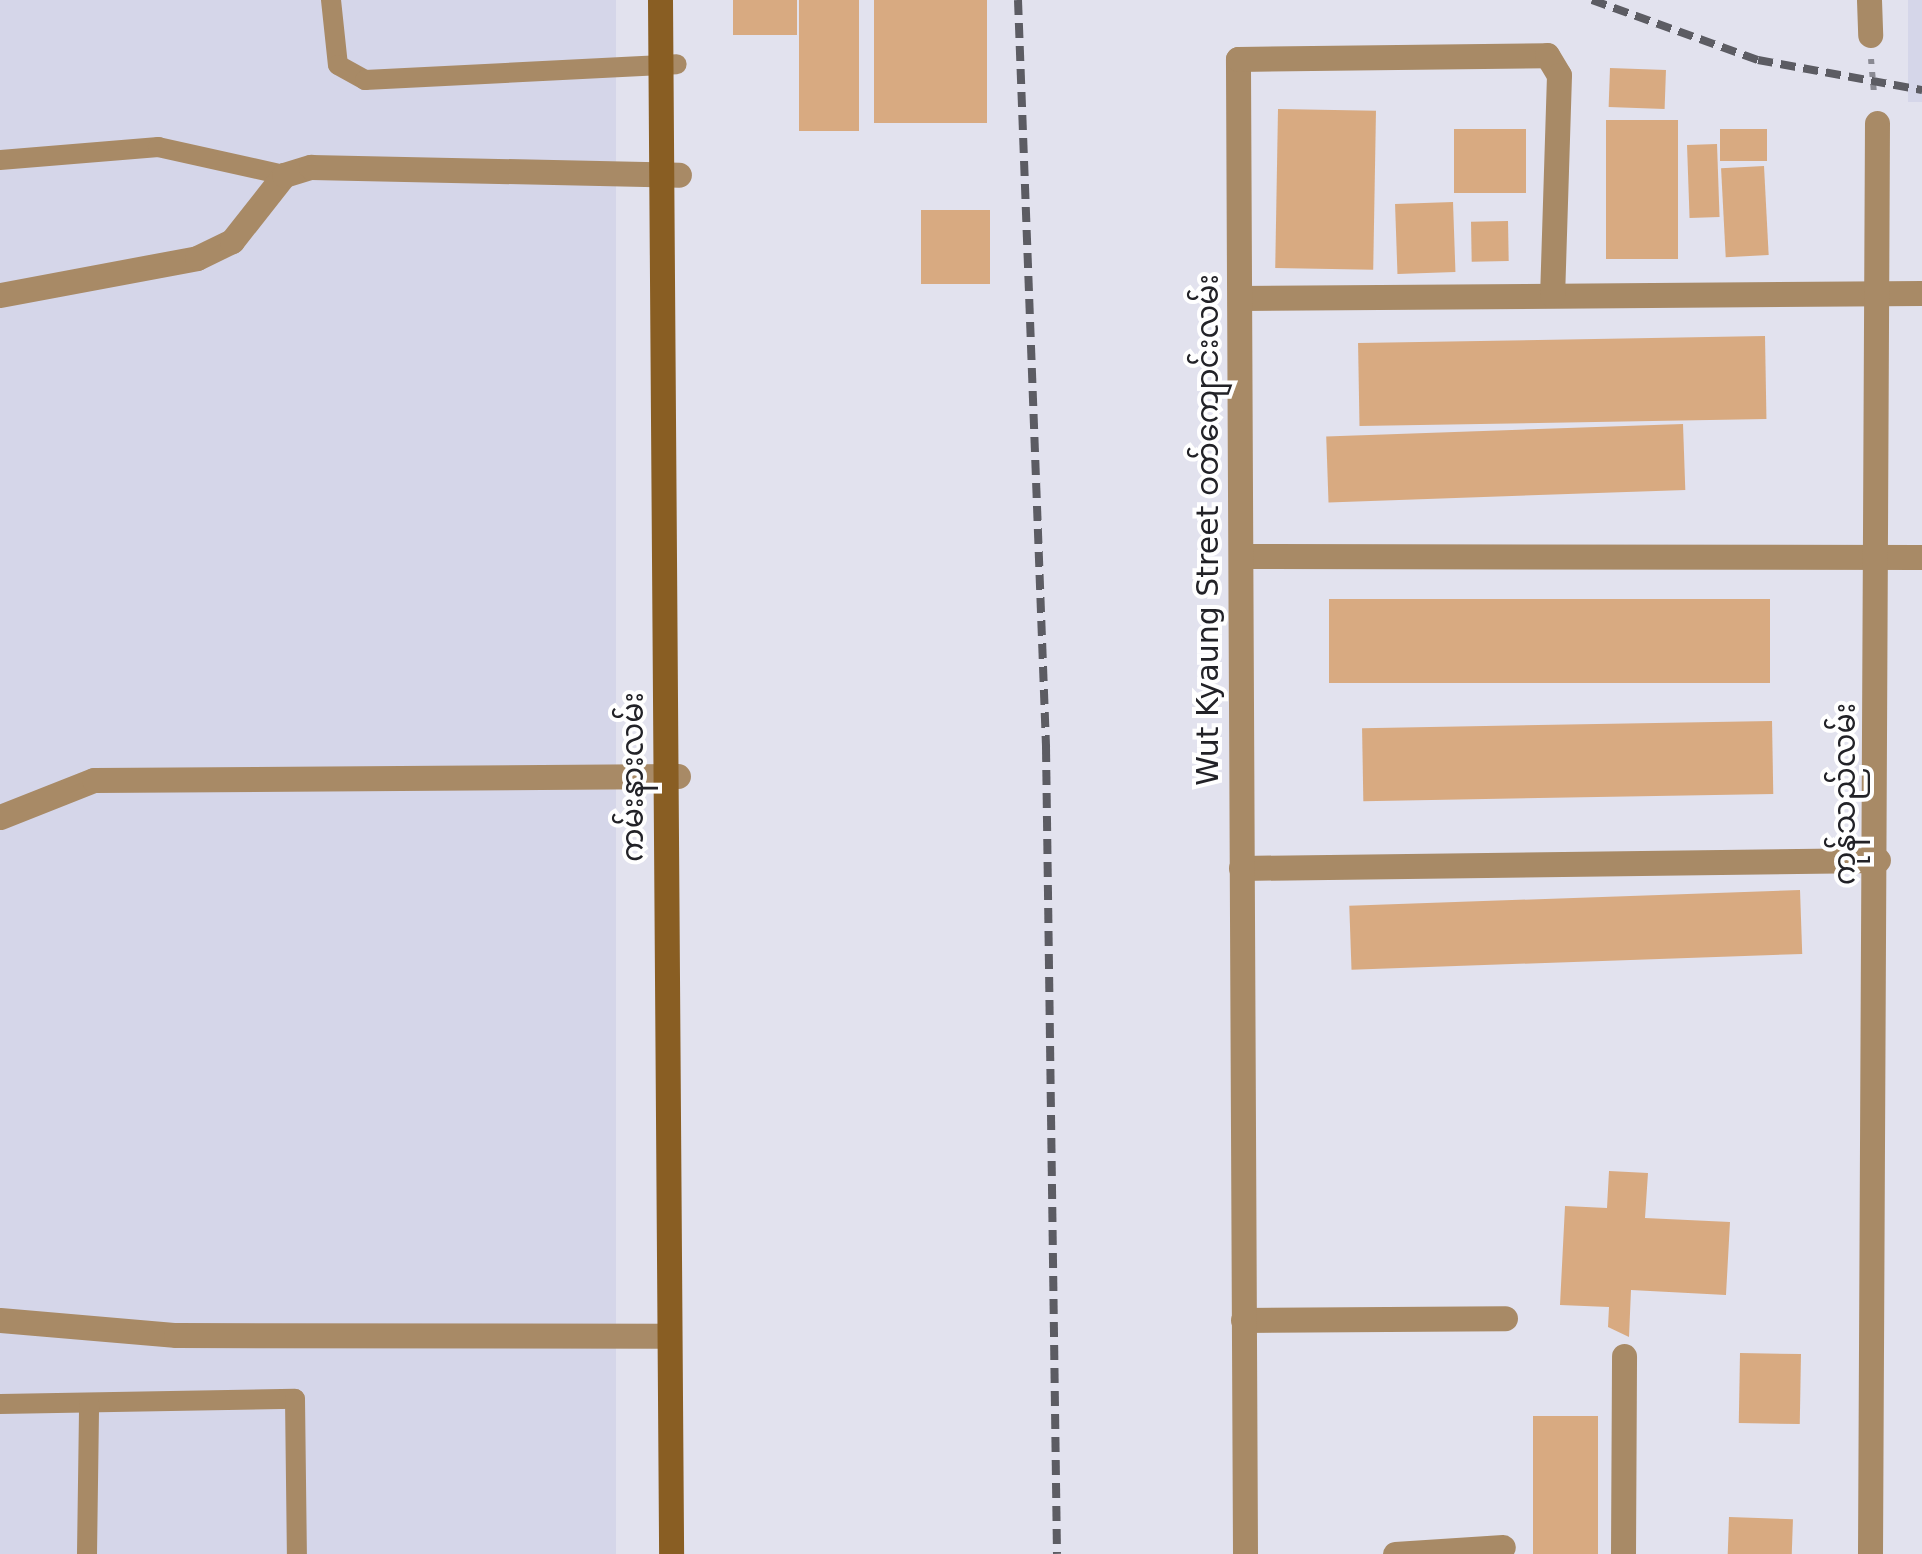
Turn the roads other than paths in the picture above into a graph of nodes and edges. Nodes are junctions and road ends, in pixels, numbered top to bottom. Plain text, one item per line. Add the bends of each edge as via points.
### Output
1 (331, 0) edge
2 (660, 0) edge
3 (676, 0) edge
4 (1869, 0) edge
5 (1870, 35) road end
6 (670, 65) junction
7 (1876, 123) road end
8 (0, 160) edge
9 (284, 175) junction
10 (672, 175) junction
11 (1922, 292) edge
12 (1878, 293) junction
13 (0, 295) edge
14 (1552, 295) junction
15 (1240, 298) junction
16 (1241, 556) junction
17 (1878, 557) junction
18 (1922, 557) edge
19 (672, 777) junction
20 (0, 817) edge
21 (1878, 860) junction
22 (1242, 868) junction
23 (1505, 1318) dead end
24 (0, 1320) edge
25 (1243, 1320) junction
26 (668, 1336) junction
27 (1624, 1356) dead end
28 (90, 1403) junction
29 (0, 1404) edge
30 (1503, 1547) dead end
31 (87, 1554) edge
32 (297, 1554) edge
33 (670, 1554) edge
34 (688, 1554) edge
35 (1245, 1554) edge
36 (1395, 1554) edge
37 (1623, 1554) edge
38 (1870, 1554) edge

1 - 6 lane via 338,66 365,80
2 - 6 street, ကမ်းနားလမ်း
3 - 6 street, ကမ်းနားလမ်း
4 - 5 street
6 - 10 street, ကမ်းနားလမ်း
7 - 12 street, ကုန်သည်လမ်း
8 - 9 lane via 158,147
9 - 10 street via 311,167
9 - 13 street via 232,241 196,258
10 - 19 street, ကမ်းနားလမ်း
11 - 12 street
12 - 14 street
12 - 17 street, ကုန်သည်လမ်း
14 - 15 street
14 - 15 street, Wut Kyaung Street ဝတ်ကျောင်းလမ်း via 1556,62 1249,55 1238,59
15 - 16 street, Wut Kyaung Street ဝတ်ကျောင်းလမ်း
16 - 17 street
16 - 22 street, Wut Kyaung Street ဝတ်ကျောင်းလမ်း
17 - 18 street
17 - 21 street, ကုန်သည်လမ်း
19 - 20 street via 94,780
19 - 26 street, ကမ်းနားလမ်း
19 - 34 street, ကမ်းနားလမ်း
21 - 22 street
21 - 38 street, ကုန်သည်လမ်း
22 - 25 street, Wut Kyaung Street ဝတ်ကျောင်းလမ်း
23 - 25 street
24 - 26 street via 176,1334
25 - 35 street, Wut Kyaung Street ဝတ်ကျောင်းလမ်း
26 - 33 street, ကမ်းနားလမ်း
27 - 37 street
28 - 29 lane
28 - 31 lane
28 - 32 lane via 295,1399
30 - 36 street

